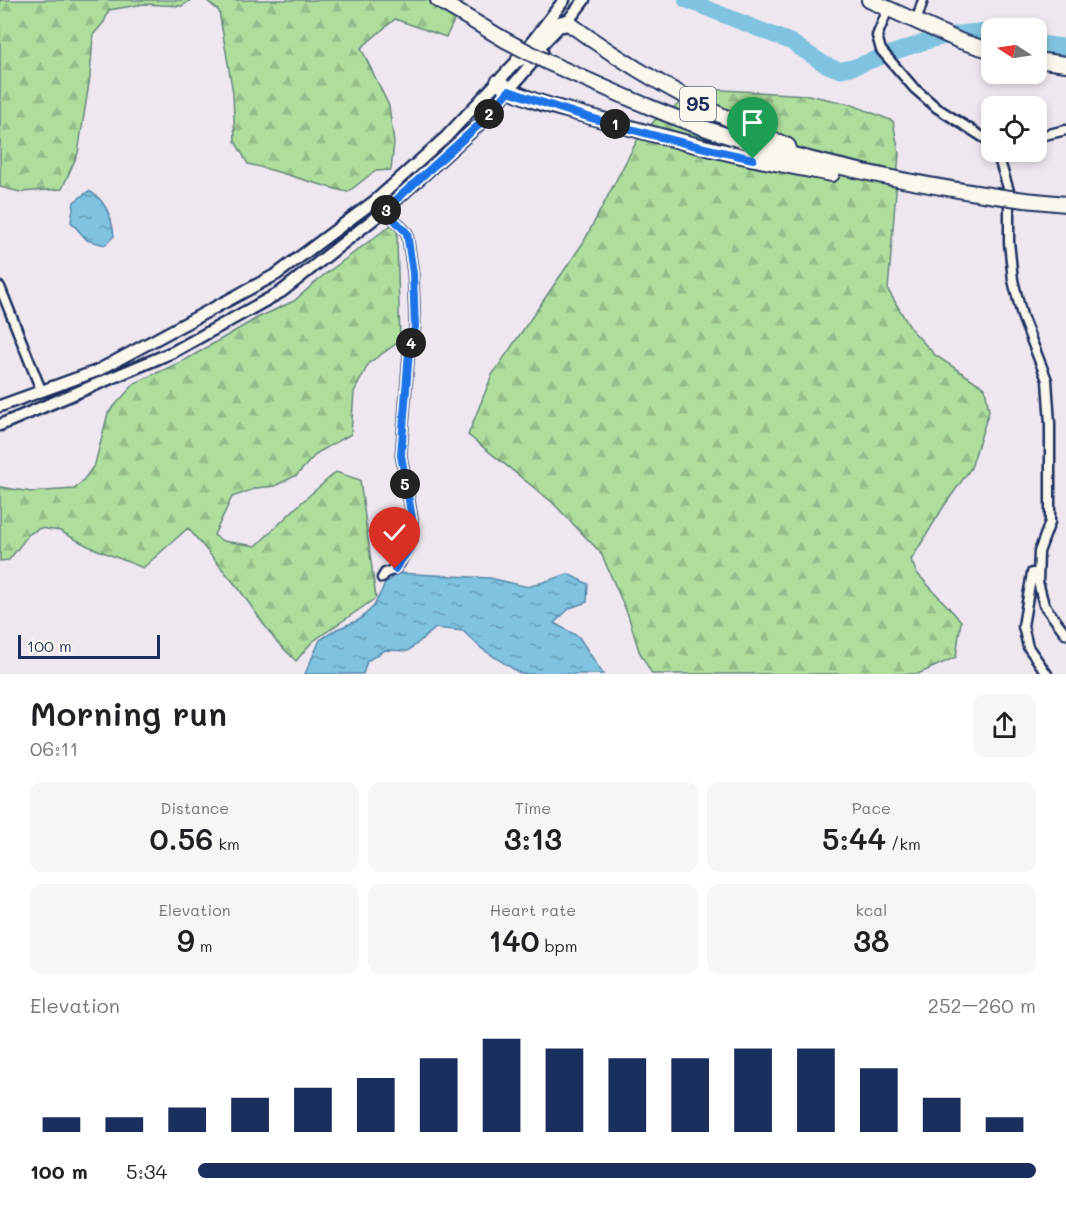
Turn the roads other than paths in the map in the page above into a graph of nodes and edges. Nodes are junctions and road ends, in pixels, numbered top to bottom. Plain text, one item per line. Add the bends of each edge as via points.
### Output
1 (438, 0) edge
2 (564, 0) edge
3 (584, 0) edge
4 (869, 0) edge
5 (923, 0) edge
6 (888, 9) junction
7 (567, 22) junction
8 (916, 22) junction
9 (981, 48) edge
10 (519, 59) junction
11 (1047, 61) edge
12 (1066, 64) edge
13 (504, 87) junction
14 (1066, 130) edge
15 (1047, 134) edge
16 (981, 136) edge
17 (1000, 162) edge
18 (839, 167) junction
19 (947, 189) junction
20 (376, 200) junction
21 (1066, 204) edge
22 (385, 210) junction
23 (0, 288) edge
24 (41, 390) junction
25 (0, 406) edge
26 (0, 425) edge
27 (1038, 573) junction
28 (382, 578) dead end
29 (1066, 634) edge
30 (1047, 674) edge

1 - 18 main road, 95, bridge via 547,62 636,101 715,132
2 - 10 street
3 - 7 street
4 - 6 main road
5 - 8 street
6 - 8 main road
6 - 16 street via 877,36 881,50 937,108
7 - 10 main road via 559,24 533,51
7 - 13 street
7 - 18 main road, 95 via 595,43 712,112
8 - 9 main road
10 - 13 street
11 - 12 main road
13 - 19 main road, 95 via 540,102 705,149 890,184
13 - 20 street
13 - 22 street via 482,122
14 - 15 street
17 - 27 street via 1009,191 1013,280 1022,316 1047,380 1051,513 1039,552
18 - 19 main road, 95
19 - 21 main road, 95, bridge
20 - 22 street
20 - 24 street via 277,274 97,370
22 - 26 street via 281,292 173,352
22 - 28 street via 407,233 415,327 409,351 401,455 412,540 400,563
23 - 24 street
24 - 25 street
27 - 29 street via 1044,605
27 - 30 street via 1032,573 1023,626 1028,647

